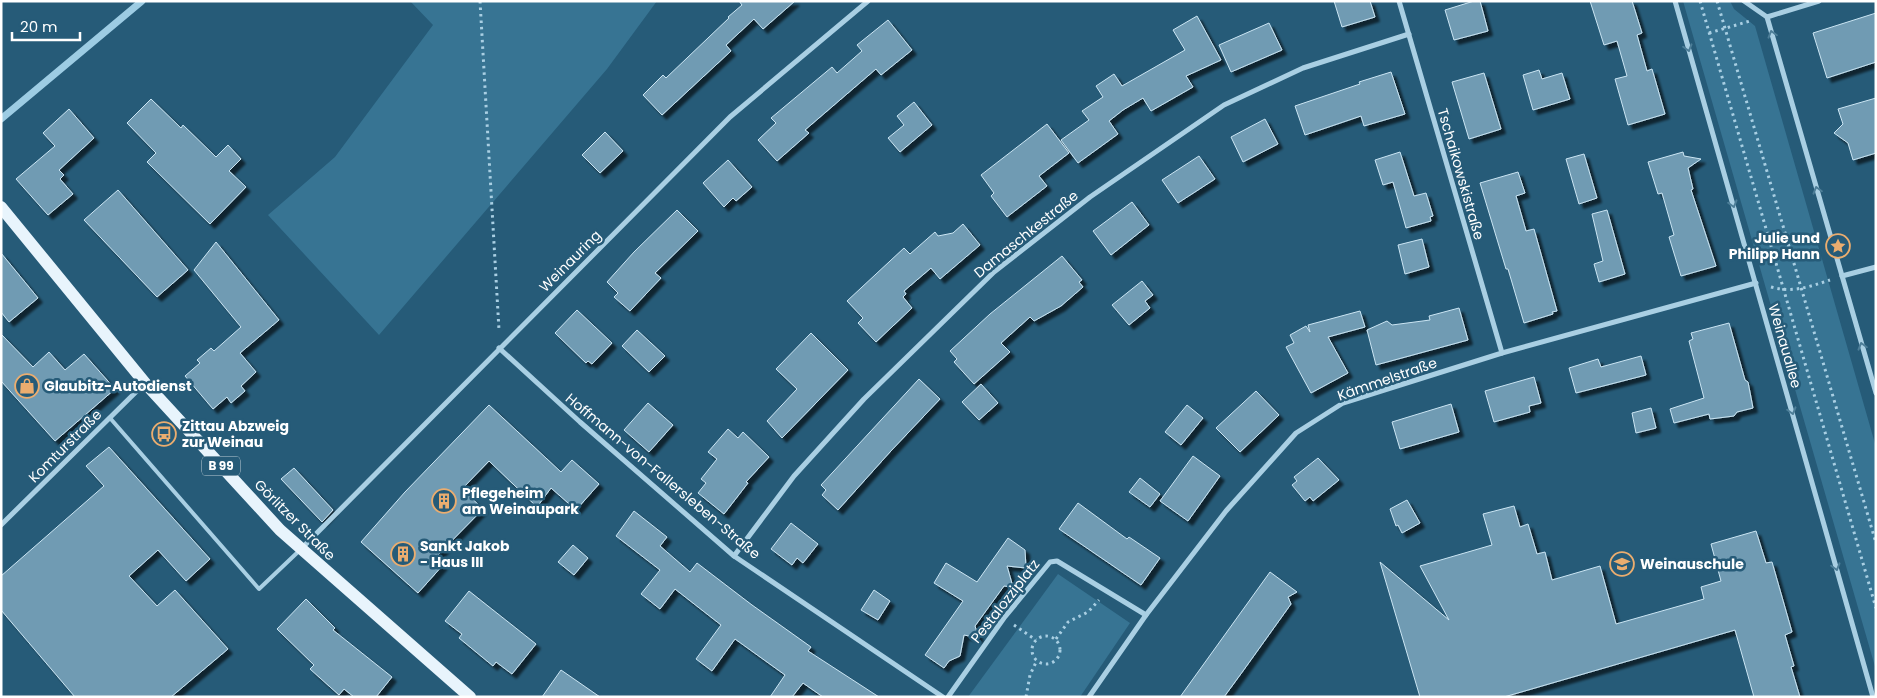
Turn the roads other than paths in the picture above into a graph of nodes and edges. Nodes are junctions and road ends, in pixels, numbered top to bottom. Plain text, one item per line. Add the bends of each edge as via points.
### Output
1 (868, 1) edge
2 (1399, 1) edge
3 (1675, 1) edge
4 (1744, 1) edge
5 (1819, 1) edge
6 (1767, 16) junction
7 (1409, 34) junction
8 (1, 207) edge
9 (1876, 267) edge
10 (1842, 276) junction
11 (1756, 283) junction
12 (499, 348) junction
13 (1502, 353) junction
14 (145, 383) junction
15 (1876, 393) edge
16 (110, 418) junction
17 (1, 525) edge
18 (300, 550) junction
19 (734, 556) junction
20 (1146, 615) junction
21 (470, 697) edge
22 (943, 697) edge
23 (948, 697) edge
24 (1088, 697) edge
25 (1873, 697) edge

1 - 12 street, Weinauring via 730,117
2 - 7 street, Tschaikowskistraße
3 -> 11 street, Weinauallee
4 - 6 street
5 - 6 street
10 -> 6 street
7 - 13 street, Tschaikowskistraße
7 - 19 street, Damaschkestraße via 1303,68 1224,105 1090,197 994,272 864,398 794,476
8 - 14 main road, Görlitzer Straße / B 99
9 - 10 street
15 -> 10 street
11 - 13 street, Kämmelstraße
11 -> 25 street, Weinauallee
12 - 18 street, Weinauring
12 - 19 street, Hoffmann-von-Fallersleben-Straße
13 - 20 street, Kämmelstraße via 1343,403 1296,433 1226,511
14 - 16 street, Komturstraße
14 - 18 main road, Görlitzer Straße / B 99
16 - 17 street, Komturstraße
16 - 18 lane via 259,589
18 - 21 main road, Görlitzer Straße / B 99
19 - 22 street, Hoffmann-von-Fallersleben-Straße
20 - 23 street, Pestalozziplatz via 1057,560 1050,562 1004,618
20 - 24 street, Kämmelstraße

